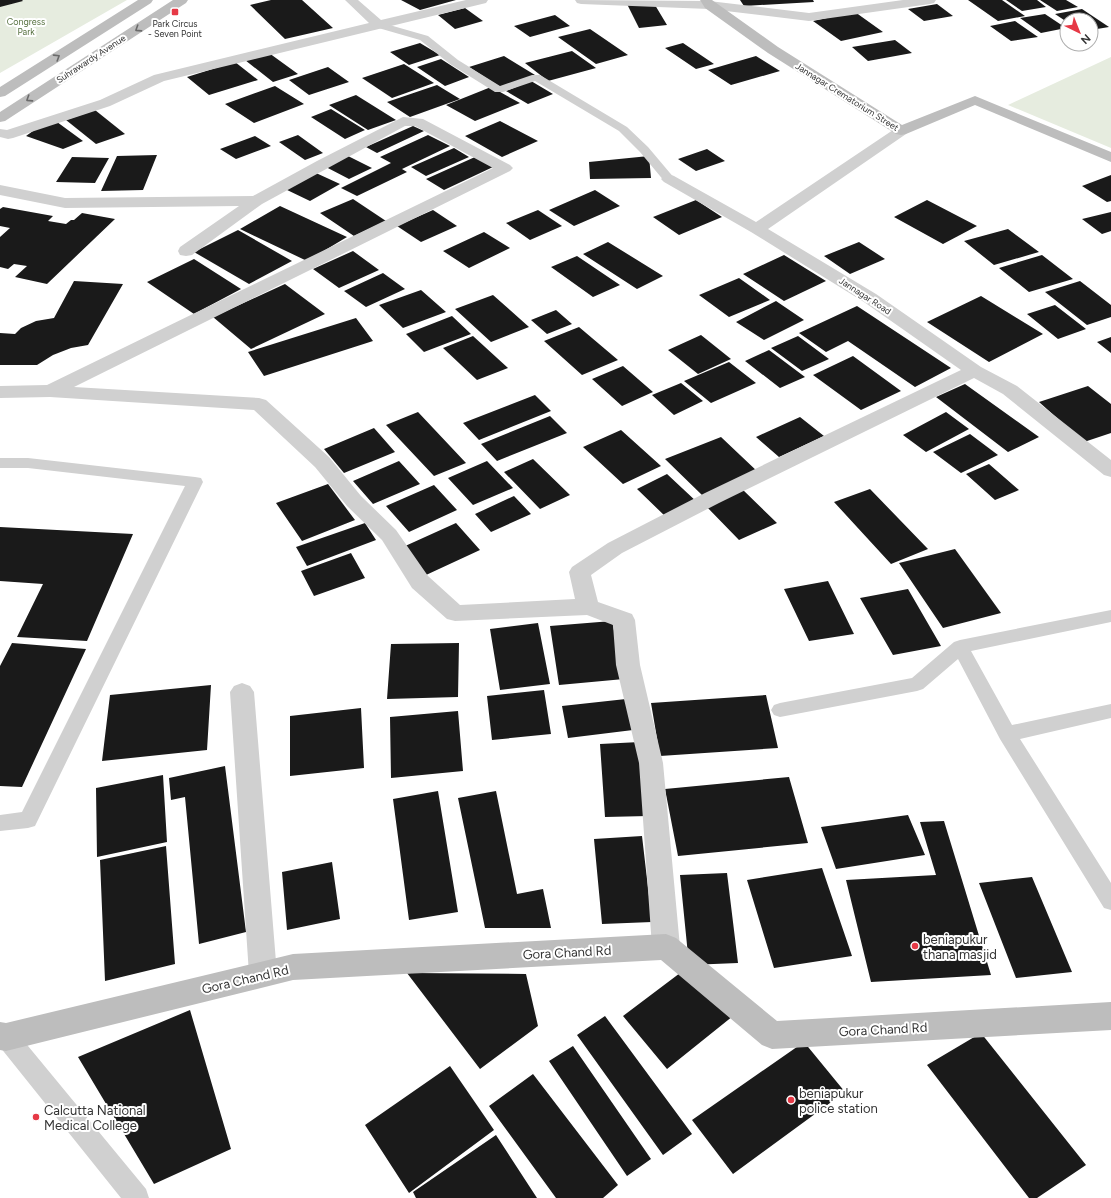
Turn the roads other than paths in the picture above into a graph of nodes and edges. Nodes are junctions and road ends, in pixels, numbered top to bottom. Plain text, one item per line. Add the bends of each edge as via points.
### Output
1 (147, 0) edge
2 (182, 0) edge
3 (351, 0) edge
4 (482, 0) edge
5 (581, 0) edge
6 (930, 0) edge
7 (707, 3) edge
8 (378, 25) junction
9 (0, 93) edge
10 (0, 118) edge
11 (901, 131) junction
12 (0, 133) edge
13 (1111, 157) edge
14 (669, 179) joint
15 (0, 190) edge
16 (256, 201) junction
17 (757, 229) junction
18 (186, 251) dead end
19 (974, 371) junction
20 (50, 391) junction
21 (0, 392) edge
22 (0, 463) edge
23 (1111, 470) edge
24 (588, 607) junction
25 (1111, 616) edge
26 (960, 647) junction
27 (242, 692) dead end
28 (780, 710) dead end
29 (1111, 711) edge
30 (1007, 734) junction
31 (0, 824) edge
32 (1111, 901) edge
33 (666, 947) junction
34 (263, 974) junction
35 (1111, 1016) edge
36 (3, 1036) edge
37 (137, 1198) edge

9 -> 1 street, Suhrawardy Avenue
2 -> 10 street, Suhrawardy Avenue
3 - 8 street
4 - 8 street
5 - 7 street
6 - 7 street via 809,17
7 - 11 street, Jannagar Crematorium Street via 772,50
8 - 12 street via 159,78 106,103 8,134
8 - 14 lane via 424,38 454,62 499,90 536,77 557,92 617,125 652,156
11 - 13 street, Jannagar Crematorium Street via 975,100
11 - 17 street
14 - 17 street, Jannagar Road
15 - 16 street via 65,203
16 - 18 street
16 - 20 street via 403,121 418,122 505,168
17 - 19 street, Jannagar Road via 870,298
19 - 23 street, Jannagar Road via 1010,390
19 - 24 street via 615,548 580,572
20 - 21 street
20 - 24 street via 259,404 322,462 354,501 389,535 420,582 455,613
22 - 31 lane via 28,463 195,482 28,820
24 - 33 street via 624,620 628,665 651,763
25 - 26 lane
26 - 28 lane via 918,684
26 - 30 lane
27 - 34 street
29 - 30 lane
30 - 32 lane
33 - 34 street, Gora Chand Rd via 293,967
33 - 35 street, Gora Chand Rd via 772,1035
34 - 36 street, Gora Chand Rd
36 - 37 lane

